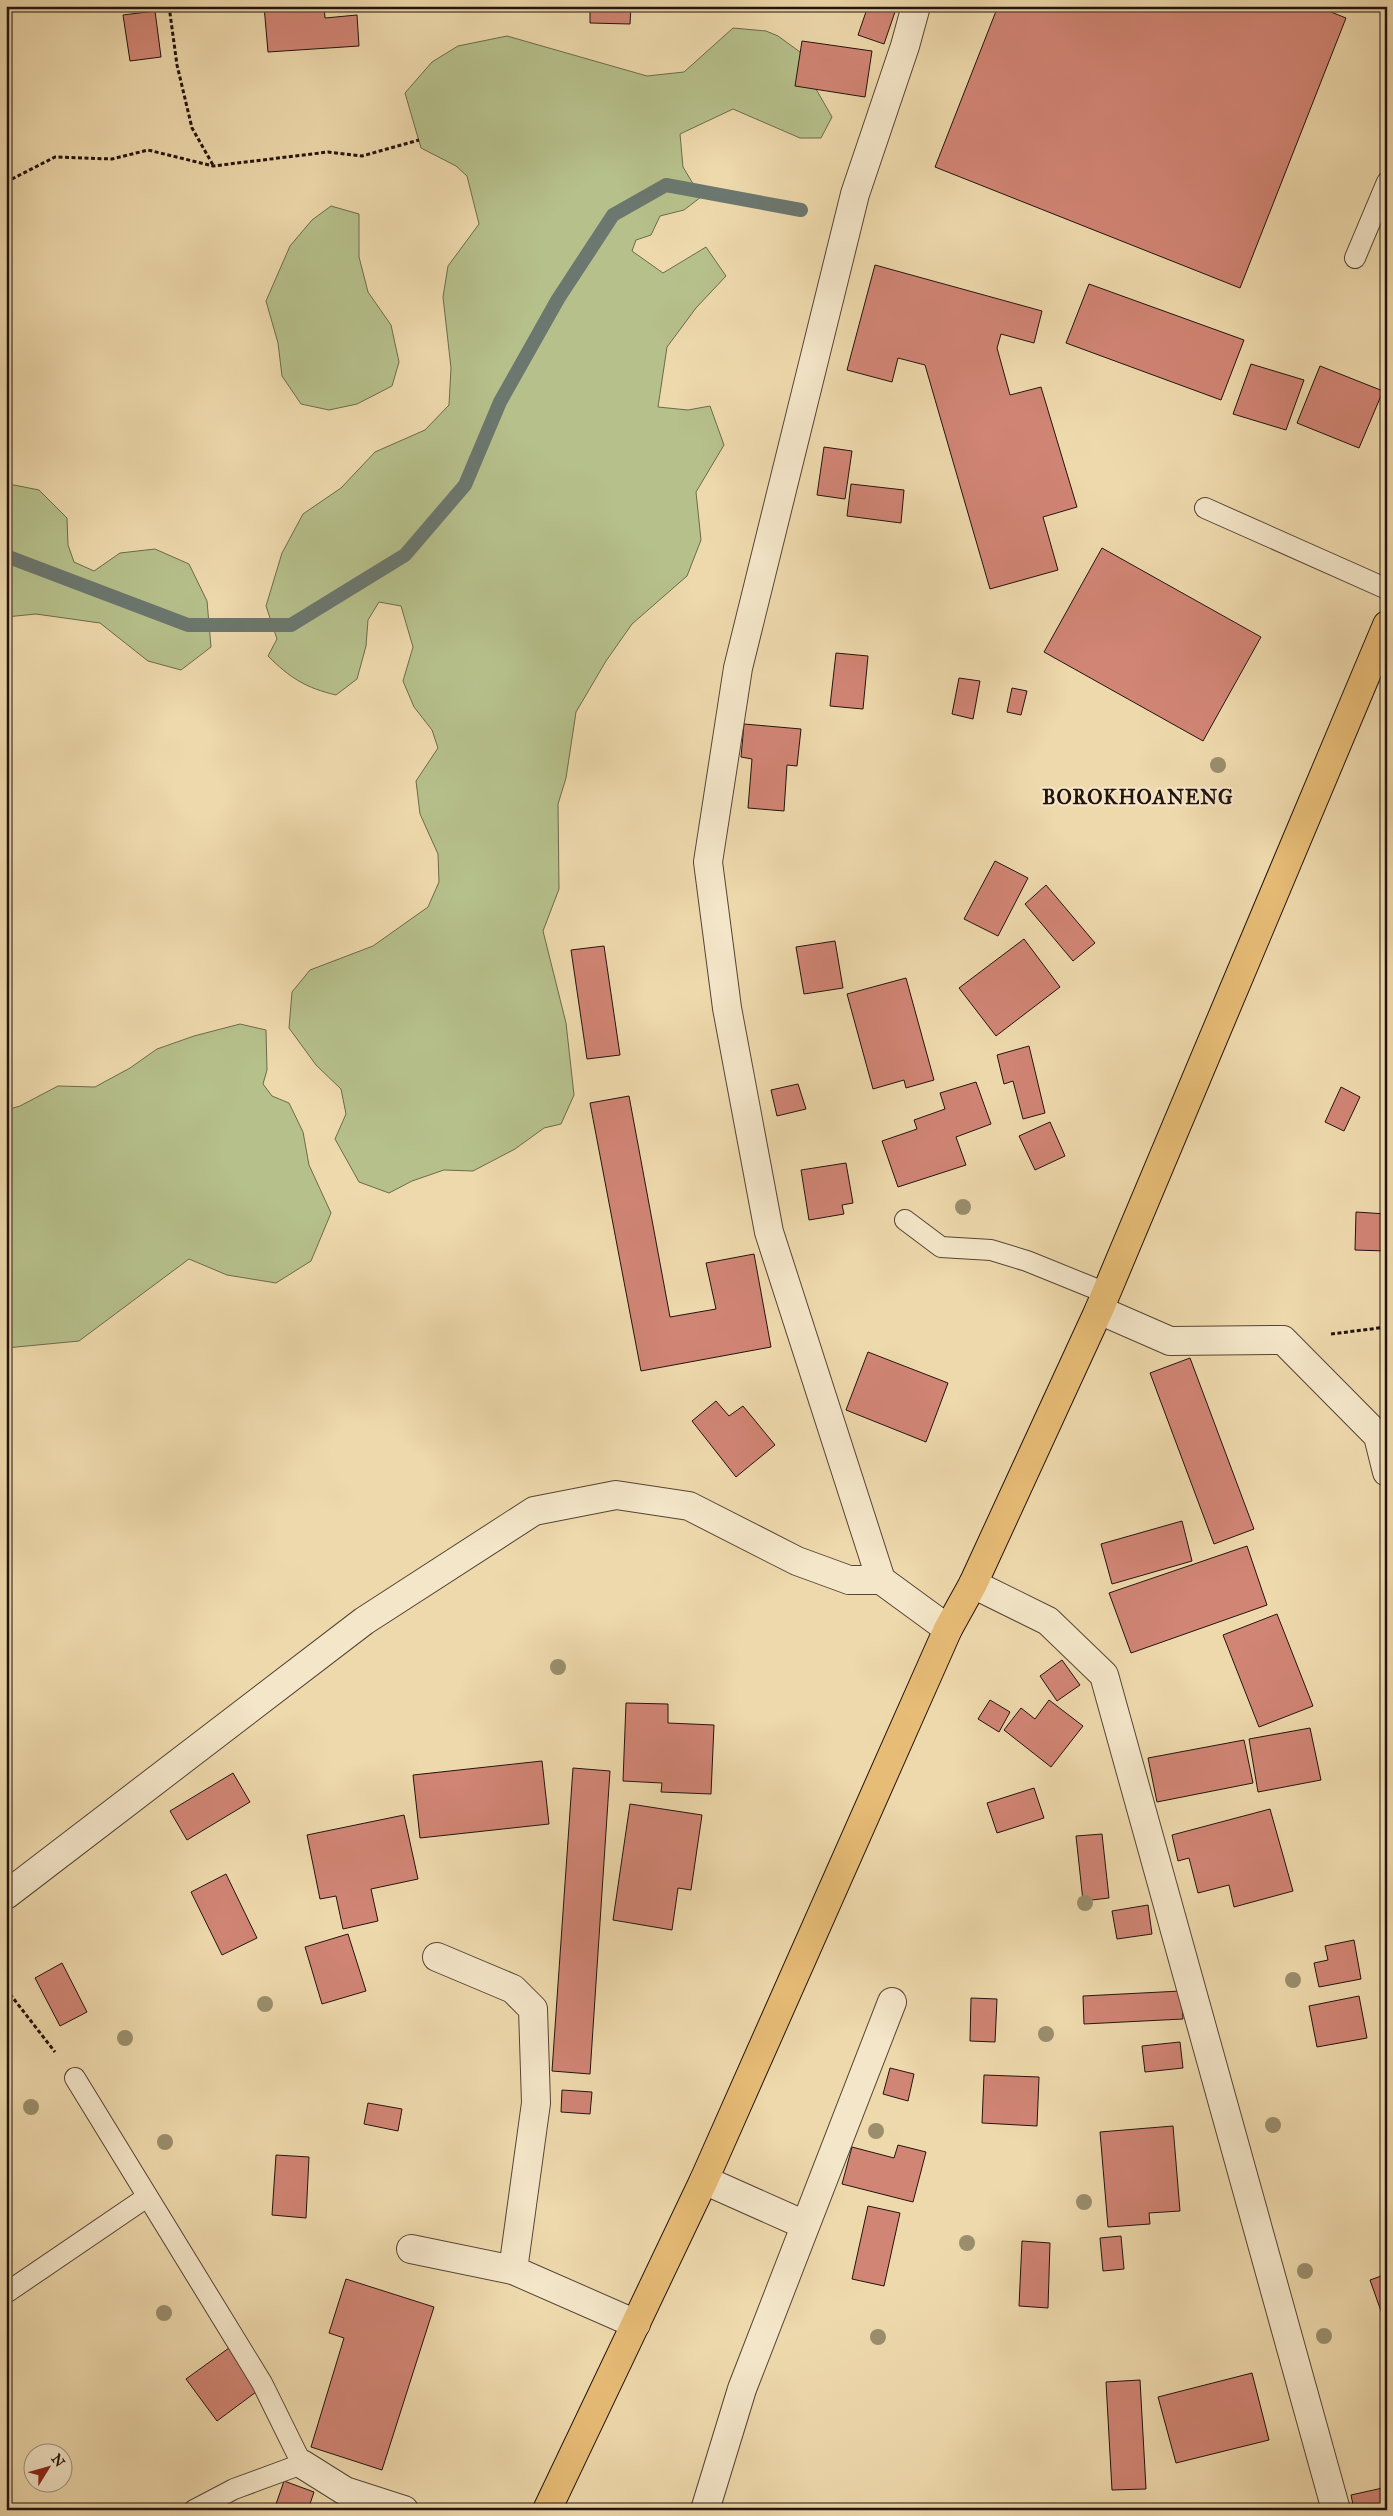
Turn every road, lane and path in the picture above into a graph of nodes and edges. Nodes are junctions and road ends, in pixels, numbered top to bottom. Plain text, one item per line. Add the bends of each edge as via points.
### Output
1 (169, 6) edge
2 (916, 6) edge
3 (419, 140) dead end
4 (213, 166) junction
5 (6, 182) edge
6 (1387, 182) edge
7 (1355, 258) dead end
8 (1205, 508) dead end
9 (1387, 589) edge
10 (1387, 625) edge
11 (904, 1220) dead end
12 (1102, 1302) junction
13 (1387, 1327) edge
14 (1283, 1340) junction
15 (1387, 1472) edge
16 (881, 1580) junction
17 (973, 1584) junction
18 (948, 1629) junction
19 (6, 1895) edge
20 (437, 1957) dead end
21 (6, 1989) edge
22 (892, 2002) dead end
23 (75, 2078) joint
24 (704, 2180) junction
25 (147, 2197) junction
26 (805, 2225) junction
27 (411, 2249) dead end
28 (513, 2270) junction
29 (6, 2293) edge
30 (636, 2324) junction
31 (302, 2464) junction
32 (194, 2510) edge
33 (404, 2510) edge
34 (547, 2510) edge
35 (705, 2510) edge
36 (1336, 2510) edge

1 - 4 path via 177,65 192,128
2 - 16 street via 855,194 738,668 708,862 727,1008 769,1232
3 - 4 path via 362,156 328,152
4 - 5 path via 148,150 112,158 55,157
6 - 7 lane
8 - 9 lane
10 - 12 main road
11 - 12 lane via 941,1247 991,1250 1027,1261
12 - 14 street via 1170,1341
12 - 17 main road
13 - 14 path
14 - 15 street via 1378,1436
16 - 18 street
16 - 19 street via 849,1580 797,1561 689,1506 616,1494 534,1511 364,1621
17 - 18 main road
17 - 36 street via 1048,1620 1104,1675
18 - 24 main road
20 - 28 street via 513,1989 533,2009 536,2102
21 - 23 path
22 - 26 street
23 - 25 lane
24 - 26 street
24 - 30 main road
25 - 29 lane
25 - 31 lane via 262,2382
26 - 35 street via 742,2389
27 - 28 street
28 - 30 street
30 - 34 main road
31 - 32 lane via 234,2488
31 - 33 street via 345,2491

